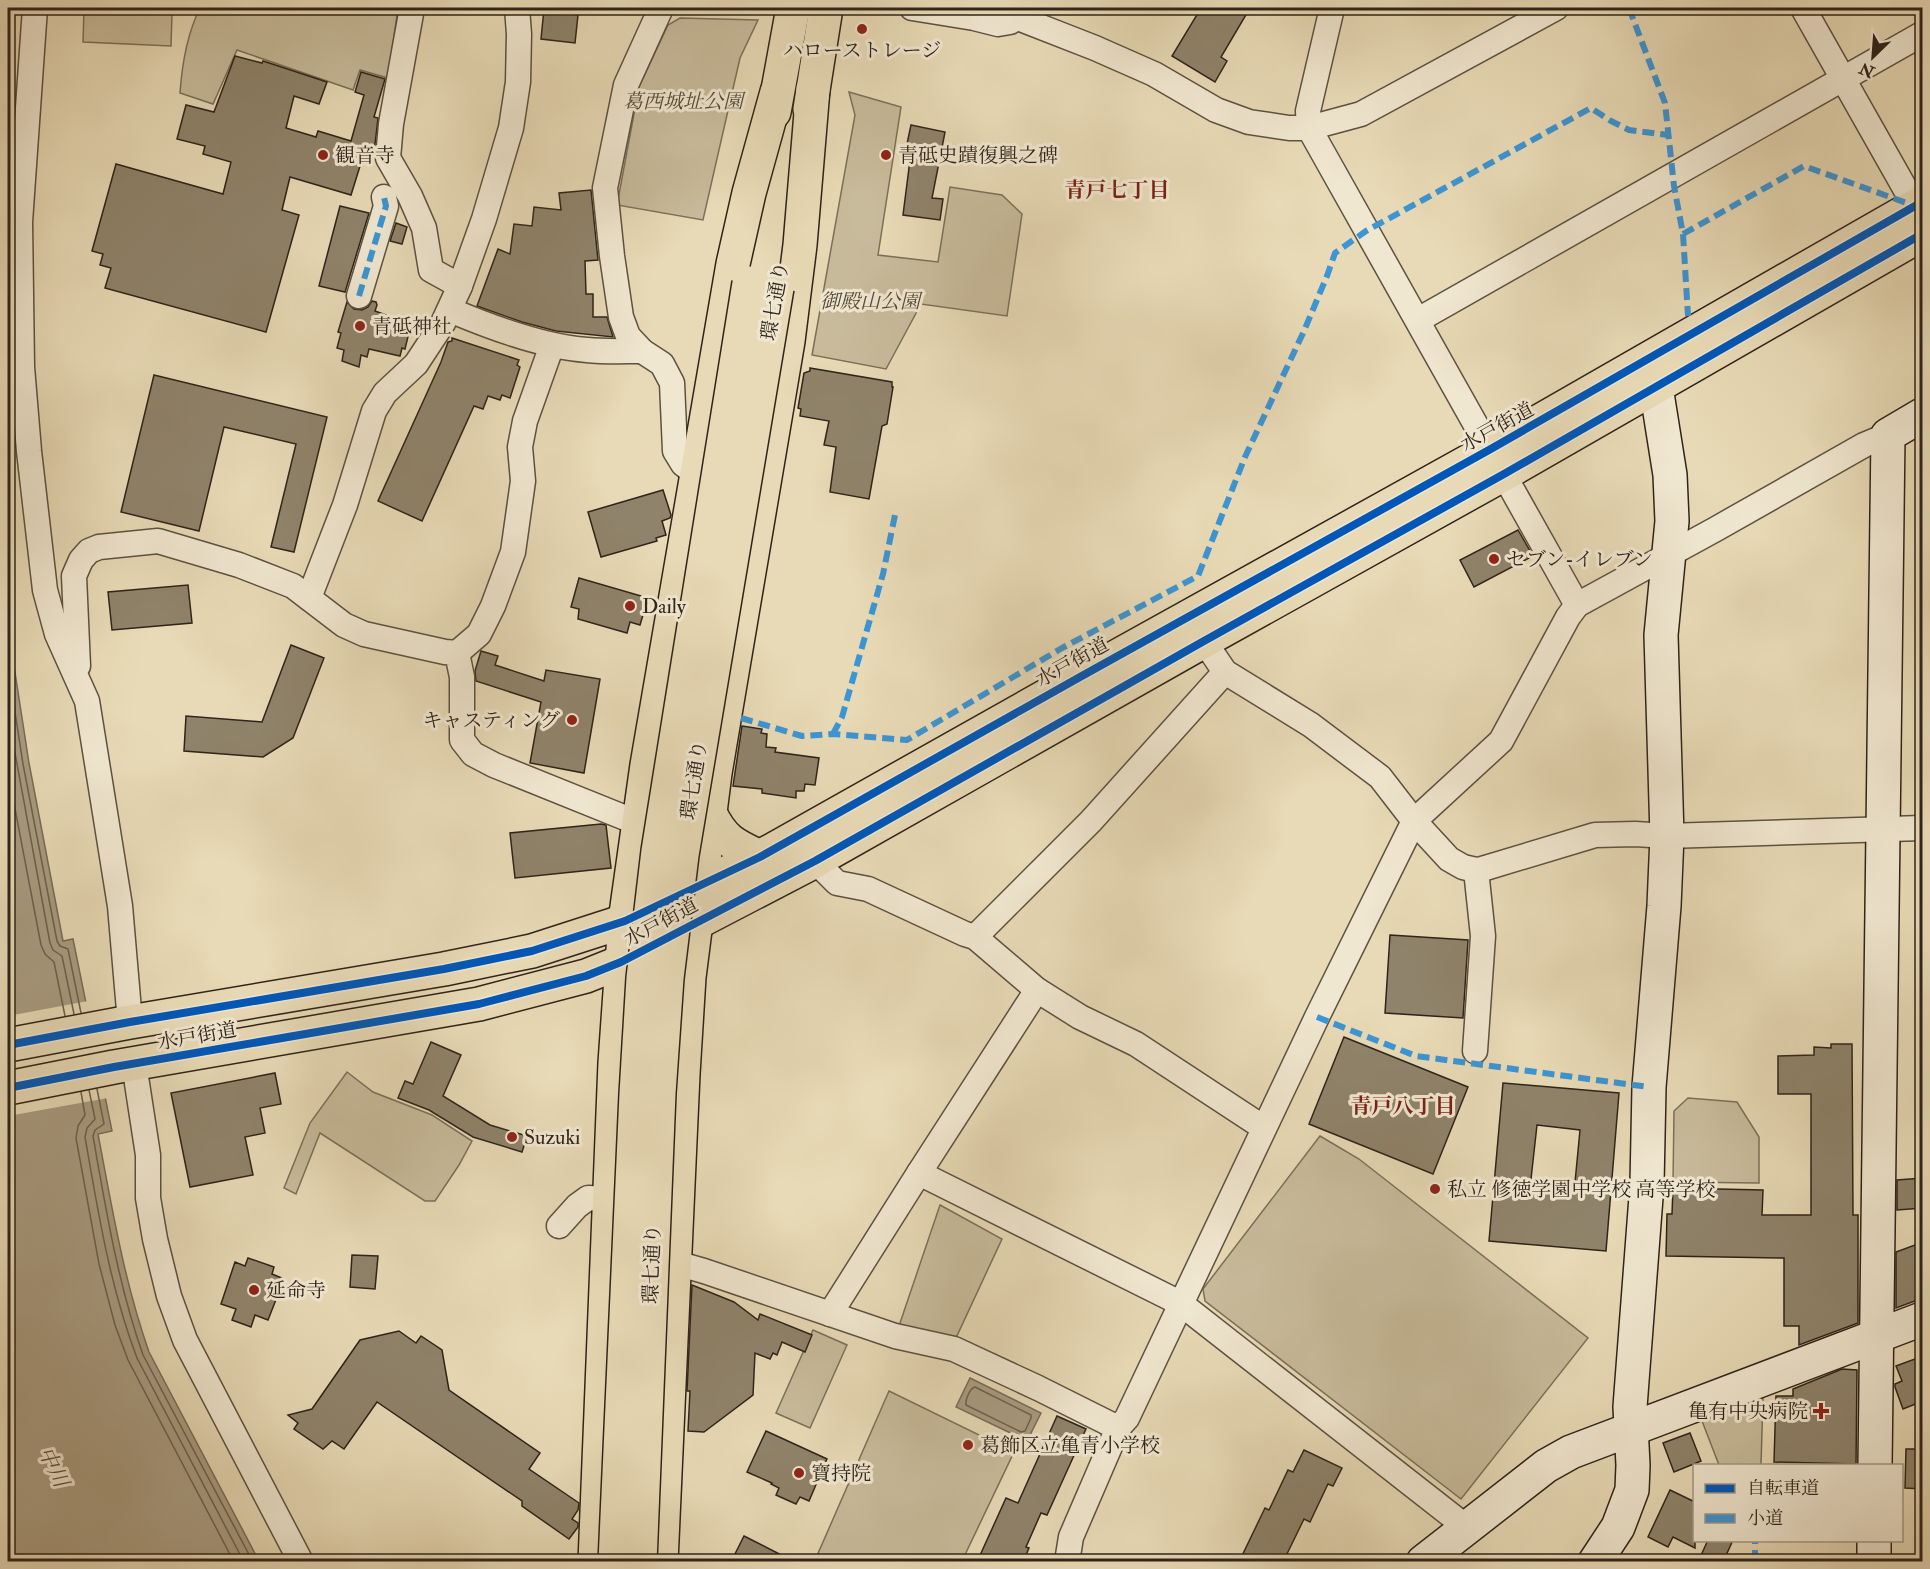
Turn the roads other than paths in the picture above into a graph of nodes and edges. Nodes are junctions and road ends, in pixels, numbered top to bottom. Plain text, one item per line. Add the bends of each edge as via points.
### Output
1 (35, 8) edge
2 (412, 8) edge
3 (517, 8) edge
4 (661, 8) edge
5 (780, 8) edge
6 (793, 8) edge
7 (826, 8) edge
8 (912, 8) edge
9 (1332, 8) edge
10 (1556, 8) edge
11 (1803, 8) edge
12 (1016, 12) edge
13 (1923, 34) edge
14 (1843, 80) junction
15 (813, 89) junction
16 (777, 92) junction
17 (1309, 128) junction
18 (384, 197) dead end
19 (1920, 214) edge
20 (460, 286) junction
21 (763, 286) junction
22 (359, 296) dead end
23 (450, 310) junction
24 (1418, 320) junction
25 (552, 345) junction
26 (642, 351) junction
27 (1656, 387) junction
28 (1923, 415) edge
29 (1888, 435) junction
30 (1496, 462) junction
31 (696, 474) junction
32 (1670, 554) junction
33 (309, 598) junction
34 (1577, 605) junction
35 (1204, 640) junction
36 (457, 653) junction
37 (1225, 672) junction
38 (79, 680) junction
39 (647, 765) junction
40 (715, 773) junction
41 (710, 813) junction
42 (1414, 820) junction
43 (638, 823) junction
44 (1923, 828) edge
45 (1883, 829) junction
46 (1667, 836) junction
47 (760, 857) junction
48 (815, 861) junction
49 (1476, 870) junction
50 (700, 886) junction
51 (625, 921) junction
52 (697, 922) junction
53 (975, 937) junction
54 (621, 962) junction
55 (1037, 990) junction
56 (118, 1024) junction
57 (8, 1045) edge
58 (1475, 1051) dead end
59 (615, 1063) junction
60 (124, 1066) junction
61 (683, 1074) junction
62 (8, 1088) edge
63 (1264, 1128) junction
64 (919, 1173) junction
65 (610, 1199) junction
66 (558, 1226) dead end
67 (676, 1263) junction
68 (1180, 1303) junction
69 (830, 1314) junction
70 (1923, 1319) edge
71 (1876, 1336) junction
72 (1118, 1428) junction
73 (1630, 1428) junction
74 (1875, 1464) edge
75 (1466, 1527) junction
76 (1874, 1542) edge
77 (301, 1562) edge
78 (595, 1562) edge
79 (615, 1562) edge
80 (640, 1562) edge
81 (661, 1562) edge
82 (1067, 1562) edge
83 (1423, 1562) edge
84 (1595, 1562) edge
85 (1874, 1562) edge

1 - 38 street via 20,222 22,367 45,590 57,634
2 - 20 street via 388,158 424,228 431,270
3 - 20 street via 518,82 511,128
4 - 26 street via 626,85 605,188 621,317 628,336
5 - 6 street
6 - 16 main road, 環七通り
7 - 15 main road, 環七通り
8 - 12 street via 998,24 1010,22
9 - 17 street via 1308,111
10 - 17 street via 1361,114
11 - 14 street
12 - 17 street via 1154,74 1216,110 1250,122
13 - 14 street
14 - 19 street
14 - 24 street
15 - 21 main road, 環七通り
15 - 40 main road via 788,341
16 - 21 main road, 環七通り
16 - 31 main road via 733,264
17 - 24 street
18 - 22 street via 386,206
19 - 27 main road, 水戸街道
19 - 30 main road, 水戸街道
20 - 23 street
21 - 79 main road, 環七通り, bridge via 658,851 643,978
21 - 80 main road, 環七通り, bridge via 667,978
23 - 25 street
23 - 33 street via 416,364 385,393 374,411 345,505
24 - 30 street
25 - 26 street
25 - 36 street via 525,421 520,447 523,481 513,552 479,634
26 - 31 street via 662,364 672,383 675,451
27 - 30 main road, 水戸街道
27 - 32 street via 1670,475
28 - 29 street
29 - 32 street
29 - 45 street
30 - 34 street
30 - 35 main road, 水戸街道
30 - 47 main road, 水戸街道 via 1080,677
31 - 39 main road
32 - 34 street
32 - 46 street via 1660,658
33 - 36 street via 344,625 364,634
33 - 38 street via 293,586 239,565 158,541 99,547 81,560 74,576
34 - 42 street via 1501,741
35 - 37 street
35 - 48 main road, 水戸街道
36 - 43 street via 462,676 462,740 473,754
37 - 42 street via 1311,725 1380,777
37 - 53 street via 1091,821
38 - 56 street via 87,701 117,884
39 - 40 main road via 665,783 693,788 705,785
39 - 43 main road
40 - 41 main road
41 - 47 main road via 726,839
41 - 50 main road
42 - 49 street via 1449,860
42 - 63 street
43 - 51 main road
44 - 45 street
45 - 46 street
45 - 71 street
46 - 49 street via 1595,835
46 - 73 street
47 - 50 main road, 水戸街道
48 - 52 main road, 水戸街道
48 - 53 street via 837,883 868,889
49 - 58 street via 1483,936
50 - 51 main road, 水戸街道
50 - 52 main road
51 - 54 main road
51 - 56 main road, 水戸街道 via 532,951 444,969
52 - 54 main road, 水戸街道
52 - 61 main road
53 - 55 street
54 - 59 main road
54 - 60 main road, 水戸街道 via 586,976 479,1004
55 - 63 street via 1080,1017 1136,1044
55 - 64 street
56 - 57 main road, 水戸街道
59 - 61 main road via 635,1036 673,1041
59 - 65 main road
60 - 62 main road, 水戸街道
60 - 77 street via 148,1155 148,1198 154,1239 169,1296 185,1340
61 - 67 main road
63 - 68 street
64 - 68 street
64 - 69 street
65 - 66 street via 588,1198
65 - 78 main road
67 - 69 street
67 - 81 main road
68 - 72 street via 1127,1418
68 - 75 street
69 - 72 street via 894,1336 954,1349
70 - 71 street
71 - 73 street
71 - 74 street
72 - 82 street via 1071,1537
73 - 75 street via 1546,1466
73 - 84 street via 1632,1490 1618,1527
75 - 83 street
76 - 85 street

